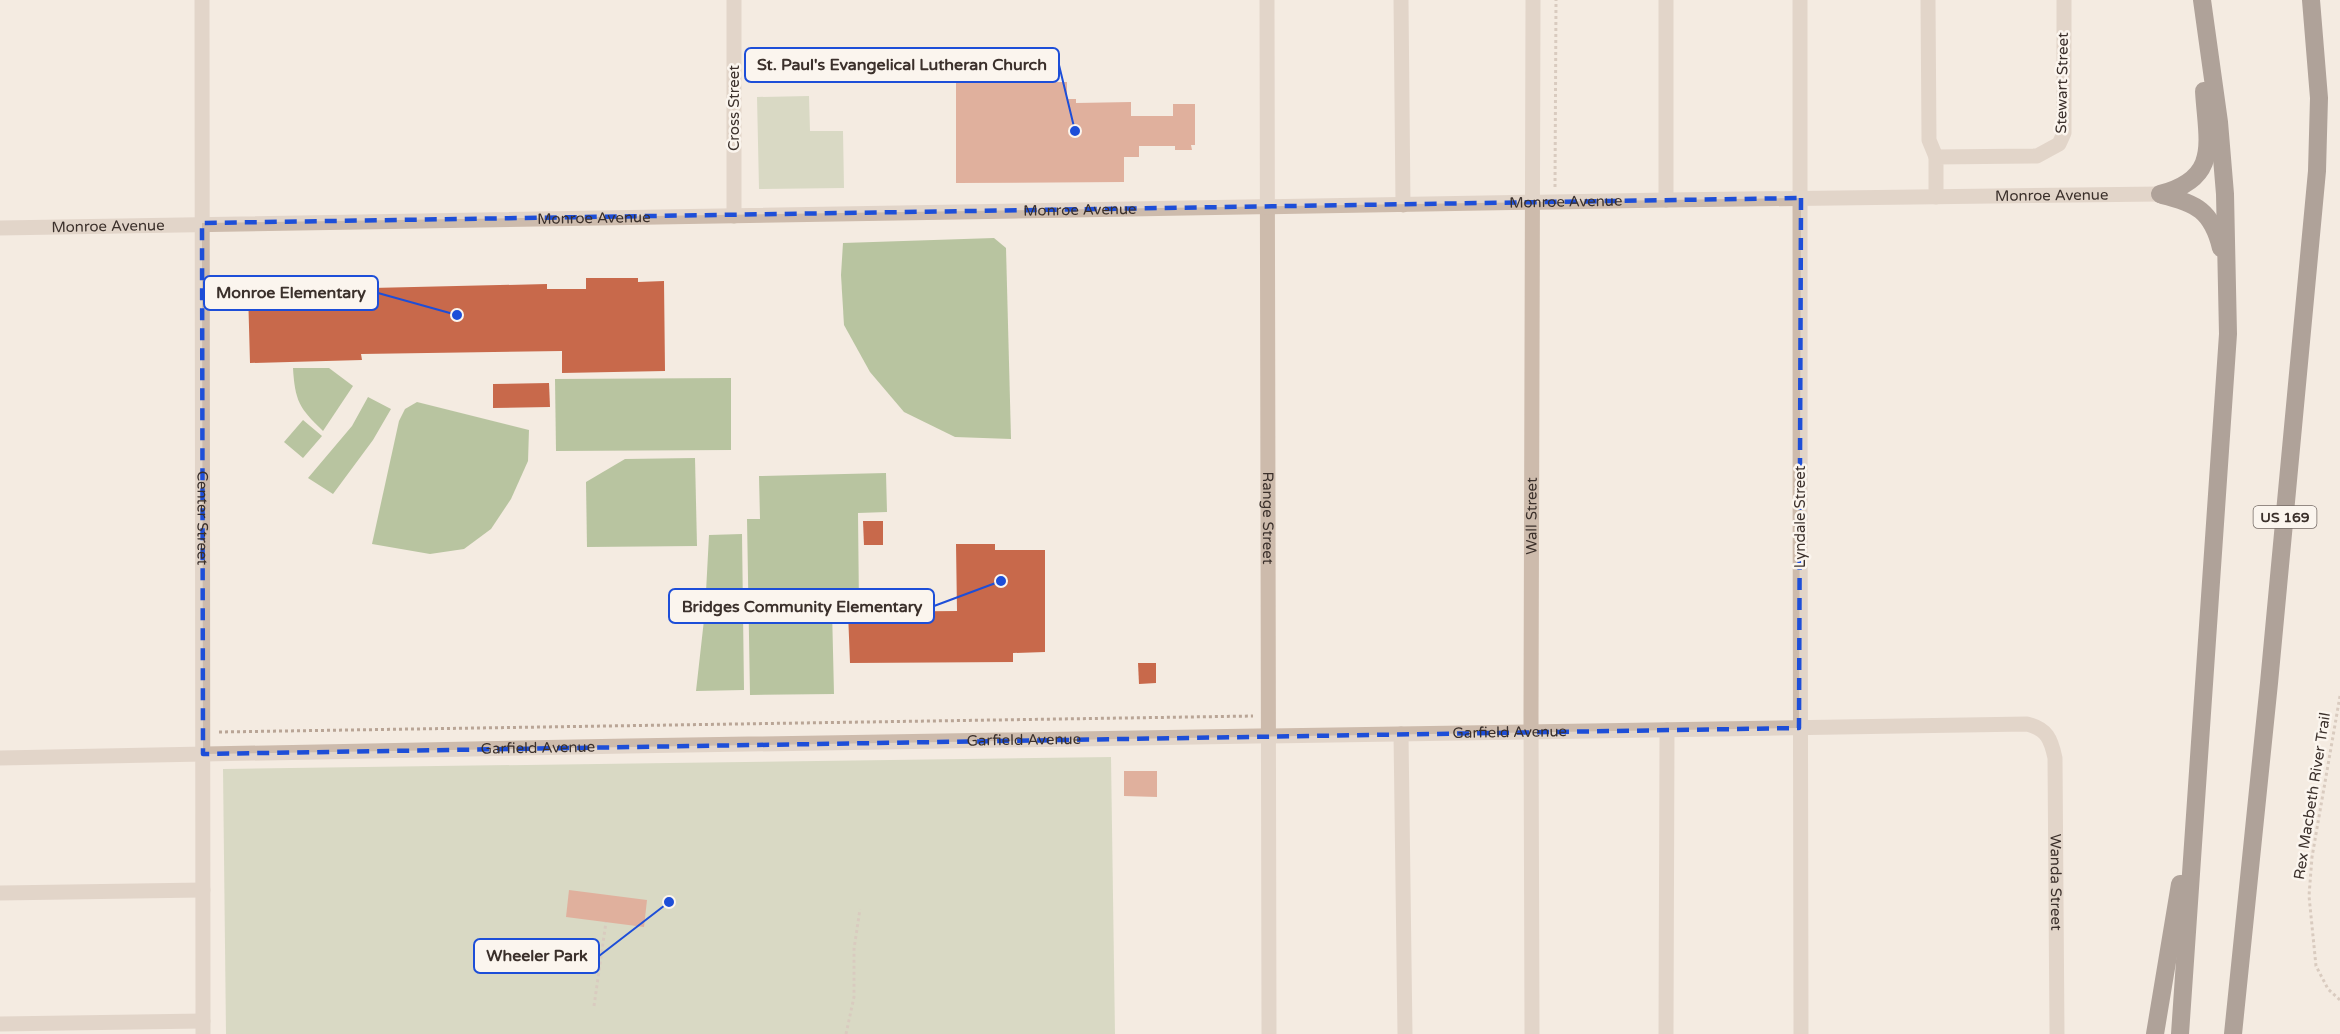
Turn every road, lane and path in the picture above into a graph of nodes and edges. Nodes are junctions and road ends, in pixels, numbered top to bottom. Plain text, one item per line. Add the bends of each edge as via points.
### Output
1 (202, 0) edge
2 (734, 0) edge
3 (1267, 0) edge
4 (1401, 0) edge
5 (1533, 0) edge
6 (1556, 0) edge
7 (1666, 0) edge
8 (1800, 0) edge
9 (1928, 0) edge
10 (2064, 0) edge
11 (2201, 0) edge
12 (2311, 0) edge
13 (1936, 157) junction
14 (2160, 194) junction
15 (1936, 197) junction
16 (1801, 198) junction
17 (1666, 200) junction
18 (1532, 202) junction
19 (1548, 202) junction
20 (1403, 205) junction
21 (1267, 207) junction
22 (734, 216) junction
23 (202, 223) junction
24 (0, 228) edge
25 (2228, 271) junction
26 (2340, 696) edge
27 (1269, 719) junction
28 (1799, 728) junction
29 (1667, 730) junction
30 (203, 732) junction
31 (1531, 732) junction
32 (2046, 732) joint
33 (1401, 734) junction
34 (1269, 737) junction
35 (203, 754) junction
36 (0, 758) edge
37 (2196, 782) junction
38 (203, 890) junction
39 (0, 893) edge
40 (2248, 896) junction
41 (860, 909) dead end
42 (606, 922) dead end
43 (2340, 1000) edge
44 (594, 1006) dead end
45 (0, 1024) edge
46 (203, 1028) edge
47 (846, 1034) edge
48 (1269, 1034) edge
49 (1405, 1034) edge
50 (1532, 1034) edge
51 (1666, 1034) edge
52 (1801, 1034) edge
53 (2056, 1034) edge
54 (2155, 1034) edge
55 (2180, 1034) edge
56 (2233, 1034) edge
57 (2246, 1034) edge

1 - 23 street, Center Street
2 - 22 street, Cross Street
3 - 21 street, Range Street
4 - 20 street
5 - 18 street, Wall Street
6 - 19 path via 1556,185
7 - 17 street
8 - 16 street, Lyndale Street
9 - 13 street via 1929,140
10 - 13 street, Stewart Street via 2064,133 2060,144 2037,156
11 - 14 highway via 2206,161 2192,182
11 - 25 highway via 2219,122
12 - 40 highway, US 169 via 2319,98 2317,171
13 - 15 street
14 - 15 street, Monroe Avenue
14 - 25 highway via 2183,200 2206,214
15 - 16 street, Monroe Avenue
16 - 17 street, Monroe Avenue
16 - 28 street, Lyndale Street
17 - 19 street, Monroe Avenue
18 - 19 street, Monroe Avenue
18 - 20 street, Monroe Avenue
18 - 31 street, Wall Street
20 - 21 street, Monroe Avenue
21 - 22 street, Monroe Avenue
21 - 27 street, Range Street
22 - 23 street, Monroe Avenue
23 - 24 street, Monroe Avenue
23 - 30 street, Center Street
25 - 37 highway via 2228,334
26 - 43 path, Rex Macbeth River Trail via 2309,896 2316,966 2328,989
27 - 30 path via 1245,715
27 - 34 street, Range Street
28 - 29 street, Garfield Avenue
28 - 32 street, Garfield Avenue via 2026,724
28 - 52 street, Lyndale Street
29 - 31 street, Garfield Avenue
29 - 51 street
30 - 35 street, Center Street
31 - 33 street, Garfield Avenue
31 - 50 street, Wall Street
32 - 53 street, Wanda Street via 2055,758
33 - 34 street, Garfield Avenue
33 - 49 street
34 - 35 street, Garfield Avenue
34 - 48 street, Range Street
35 - 36 street, Garfield Avenue
35 - 38 street, Center Street
37 - 54 highway
37 - 55 highway
38 - 39 street
38 - 46 street, Center Street
40 - 56 highway, US 169
40 - 57 highway
41 - 47 path via 854,949 854,997
42 - 44 path
45 - 46 street

